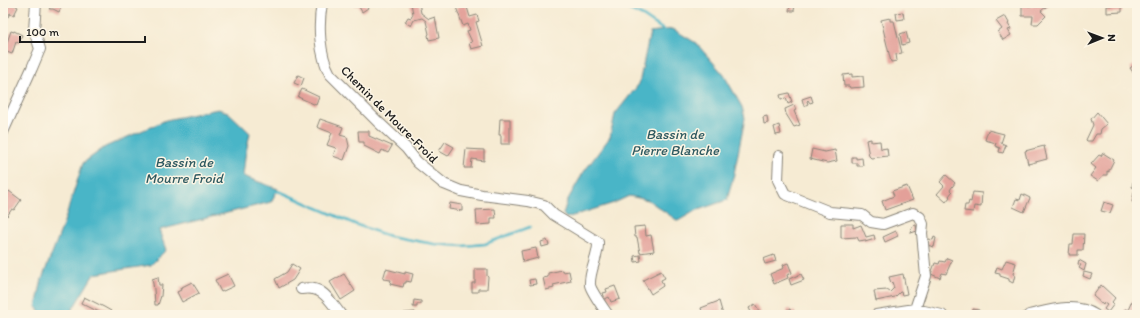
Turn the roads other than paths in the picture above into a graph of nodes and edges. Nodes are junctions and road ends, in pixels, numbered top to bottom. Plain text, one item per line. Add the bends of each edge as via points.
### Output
1 (36, 3) edge
2 (322, 3) edge
3 (3, 132) edge
4 (778, 156) dead end
5 (301, 289) dead end
6 (916, 312) edge
7 (340, 315) edge
8 (608, 315) edge
9 (876, 315) edge
10 (942, 315) edge
11 (1029, 315) edge
12 (1096, 315) edge

1 - 3 street via 34,30 40,49
2 - 8 street, Chemin de Moure-Froid via 322,49 330,74 406,148 417,162 444,184 461,191 528,200 544,205 554,215 598,242 590,286
4 - 6 street via 778,180 785,194 830,212 862,215 871,222 883,224 913,213 920,217 926,276
5 - 7 street via 317,289 325,294
6 - 9 street
6 - 10 street
11 - 12 street via 1075,308

